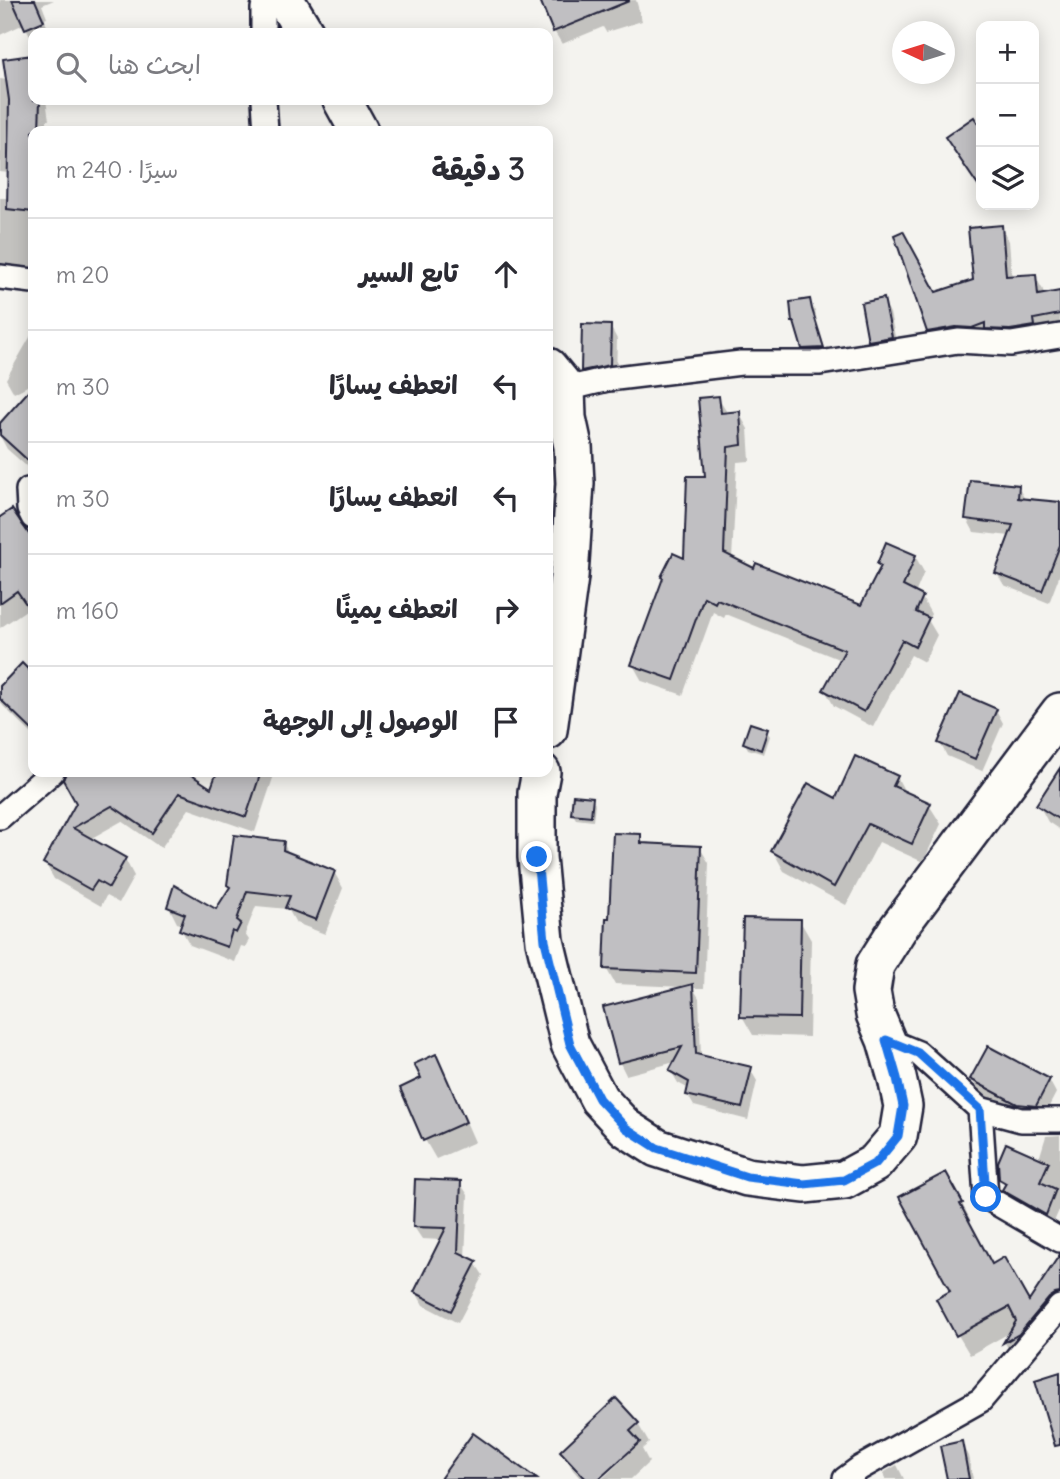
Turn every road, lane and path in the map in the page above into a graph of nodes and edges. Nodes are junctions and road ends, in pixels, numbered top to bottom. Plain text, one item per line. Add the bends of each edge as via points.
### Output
1 (268, 0) edge
2 (285, 0) edge
3 (263, 28) edge
4 (302, 28) edge
5 (264, 105) edge
6 (345, 105) edge
7 (265, 126) edge
8 (356, 126) edge
9 (0, 277) edge
10 (28, 280) edge
11 (1060, 336) edge
12 (557, 378) edge
13 (27, 490) dead end
14 (28, 500) edge
15 (553, 694) edge
16 (1060, 712) edge
17 (46, 777) edge
18 (536, 779) edge
19 (0, 817) edge
20 (886, 1040) junction
21 (980, 1109) junction
22 (1060, 1120) edge
23 (1060, 1240) edge
24 (1060, 1307) edge
25 (845, 1479) edge

1 - 3 street via 263,8
2 - 4 main road
5 - 7 street
6 - 8 main road
9 - 10 street
11 - 12 street via 1012,344 958,341 820,363 741,363 608,379
12 - 15 main road via 573,446 575,483 569,577
13 - 14 street
16 - 20 main road via 875,965 871,991
17 - 19 street
18 - 20 main road via 545,941 570,1044 599,1099 626,1128 657,1148 747,1177 804,1184 844,1180 876,1163 898,1136 903,1106
20 - 21 street via 918,1053
21 - 22 street via 1021,1120
21 - 23 street via 986,1197
24 - 25 street via 981,1401

